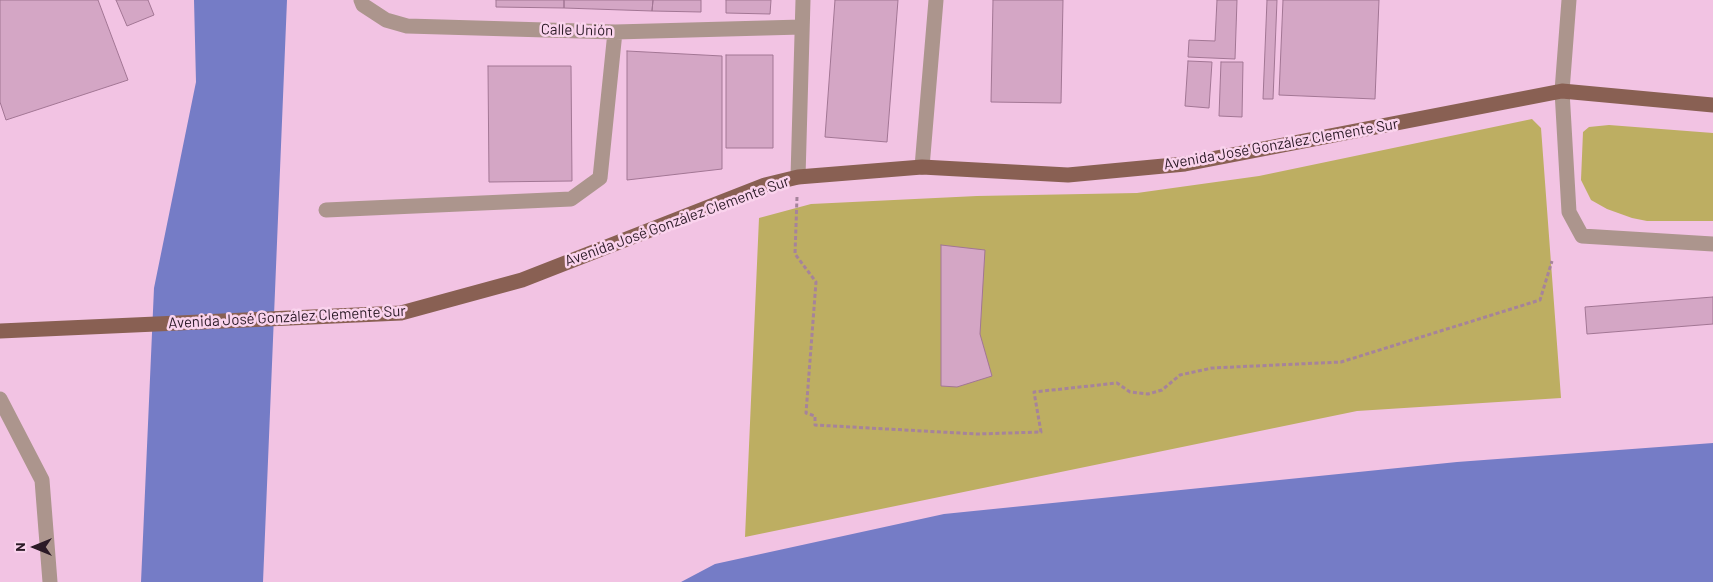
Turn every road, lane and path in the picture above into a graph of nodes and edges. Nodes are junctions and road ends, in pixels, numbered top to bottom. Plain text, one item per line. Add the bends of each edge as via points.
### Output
1 (362, 0) edge
2 (803, 0) edge
3 (936, 0) edge
4 (1569, 0) edge
5 (802, 27) junction
6 (615, 32) junction
7 (1562, 91) junction
8 (1713, 105) edge
9 (922, 167) junction
10 (798, 176) junction
11 (326, 210) dead end
12 (1713, 244) edge
13 (1552, 261) dead end
14 (0, 332) edge
15 (0, 400) edge
16 (50, 582) edge

1 - 6 street, Calle Unión via 363,5 386,20 407,26
2 - 5 street
3 - 9 street
4 - 7 street
5 - 6 street, Calle Unión
5 - 10 street
6 - 11 street via 600,178 571,199
7 - 8 main road, Avenida José González Clemente Sur
7 - 9 main road, Avenida José González Clemente Sur via 1184,164 1068,175
7 - 12 street via 1569,212 1582,236
9 - 10 main road, Avenida José González Clemente Sur
10 - 13 path via 795,254 816,282 806,413 815,416 815,424 977,434 1041,432 1034,392 1117,383 1130,392 1148,394 1162,390 1180,375 1212,368 1341,362 1540,300
10 - 14 main road, Avenida José González Clemente Sur via 765,185 522,280 401,313
15 - 16 street via 42,480

